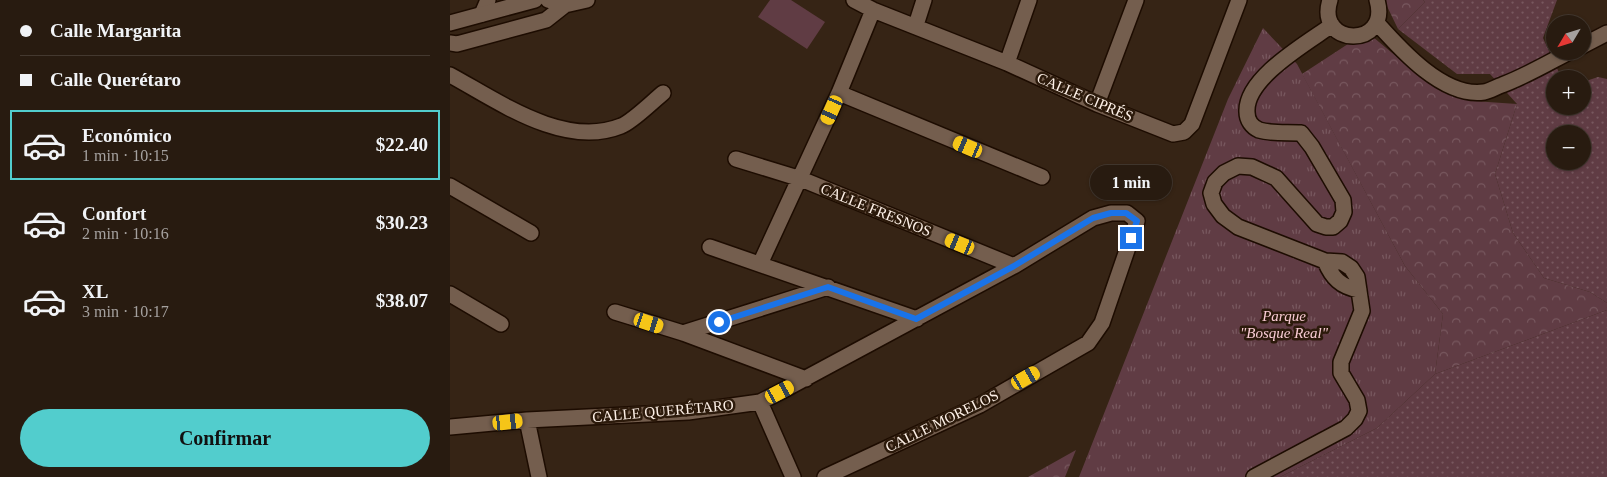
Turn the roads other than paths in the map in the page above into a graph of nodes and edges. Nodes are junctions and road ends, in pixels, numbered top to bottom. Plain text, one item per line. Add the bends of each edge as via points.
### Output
1 (535, 0) edge
2 (548, 0) edge
3 (587, 0) edge
4 (854, 0) edge
5 (924, 0) edge
6 (1029, 0) edge
7 (1136, 0) edge
8 (1240, 0) edge
9 (1330, 0) edge
10 (1377, 0) edge
11 (565, 5) junction
12 (485, 7) edge
13 (873, 10) junction
14 (450, 23) edge
15 (1377, 23) junction
16 (1332, 25) junction
17 (916, 26) junction
18 (1607, 33) edge
19 (1591, 41) edge
20 (450, 43) edge
21 (1554, 60) edge
22 (1007, 63) junction
23 (450, 75) edge
24 (663, 93) dead end
25 (839, 93) junction
26 (1097, 104) junction
27 (736, 158) dead end
28 (1042, 178) dead end
29 (801, 179) junction
30 (450, 186) edge
31 (532, 233) dead end
32 (710, 247) dead end
33 (760, 264) junction
34 (1014, 266) junction
35 (828, 287) junction
36 (450, 294) edge
37 (615, 312) dead end
38 (916, 319) junction
39 (1102, 323) joint
40 (500, 324) dead end
41 (683, 334) junction
42 (806, 379) junction
43 (760, 402) junction
44 (527, 420) junction
45 (450, 427) edge
46 (538, 477) edge
47 (793, 477) edge
48 (825, 477) edge
49 (1254, 477) edge

1 - 12 street
2 - 11 street
3 - 11 street
4 - 13 street, CALLE CIPRÉS
5 - 17 street
6 - 22 street
7 - 26 street
8 - 26 street, CALLE CIPRÉS via 1192,124 1184,132 1173,134
9 - 16 street via 1328,16
10 - 15 street
11 - 20 street via 546,20
12 - 14 street
13 - 17 street, CALLE CIPRÉS
13 - 25 street
15 - 16 street via 1371,30 1355,37 1346,36
15 - 21 street via 1395,44 1434,76 1453,88 1468,92 1484,92 1511,82
16 - 49 street via 1265,74 1246,103 1247,116 1257,129 1301,133 1343,200 1344,212 1340,221 1334,227 1317,224 1276,178 1252,167 1238,166 1224,173 1215,182 1211,193 1214,204 1238,227 1325,261 1338,282 1359,290 1362,311 1341,362 1341,373 1357,400 1359,410 1346,428
17 - 22 street, CALLE CIPRÉS
18 - 19 street
22 - 26 street, CALLE CIPRÉS
23 - 24 street via 536,121 570,132 600,132 623,126
25 - 28 street
25 - 29 street
27 - 29 street, CALLE FRESNOS
29 - 33 street
29 - 34 street, CALLE FRESNOS
30 - 31 street
32 - 33 street
33 - 35 street
34 - 38 street, CALLE QUERÉTARO
34 - 39 street, CALLE QUERÉTARO via 1093,218 1126,213 1137,221
35 - 38 street
35 - 41 street
36 - 40 street
37 - 41 street
38 - 42 street, CALLE QUERÉTARO
39 - 48 street, CALLE MORELOS via 1088,343 980,405
41 - 42 street
42 - 43 street, CALLE QUERÉTARO
43 - 44 street, CALLE QUERÉTARO via 688,412
43 - 47 street
44 - 45 street, CALLE QUERÉTARO
44 - 46 street

